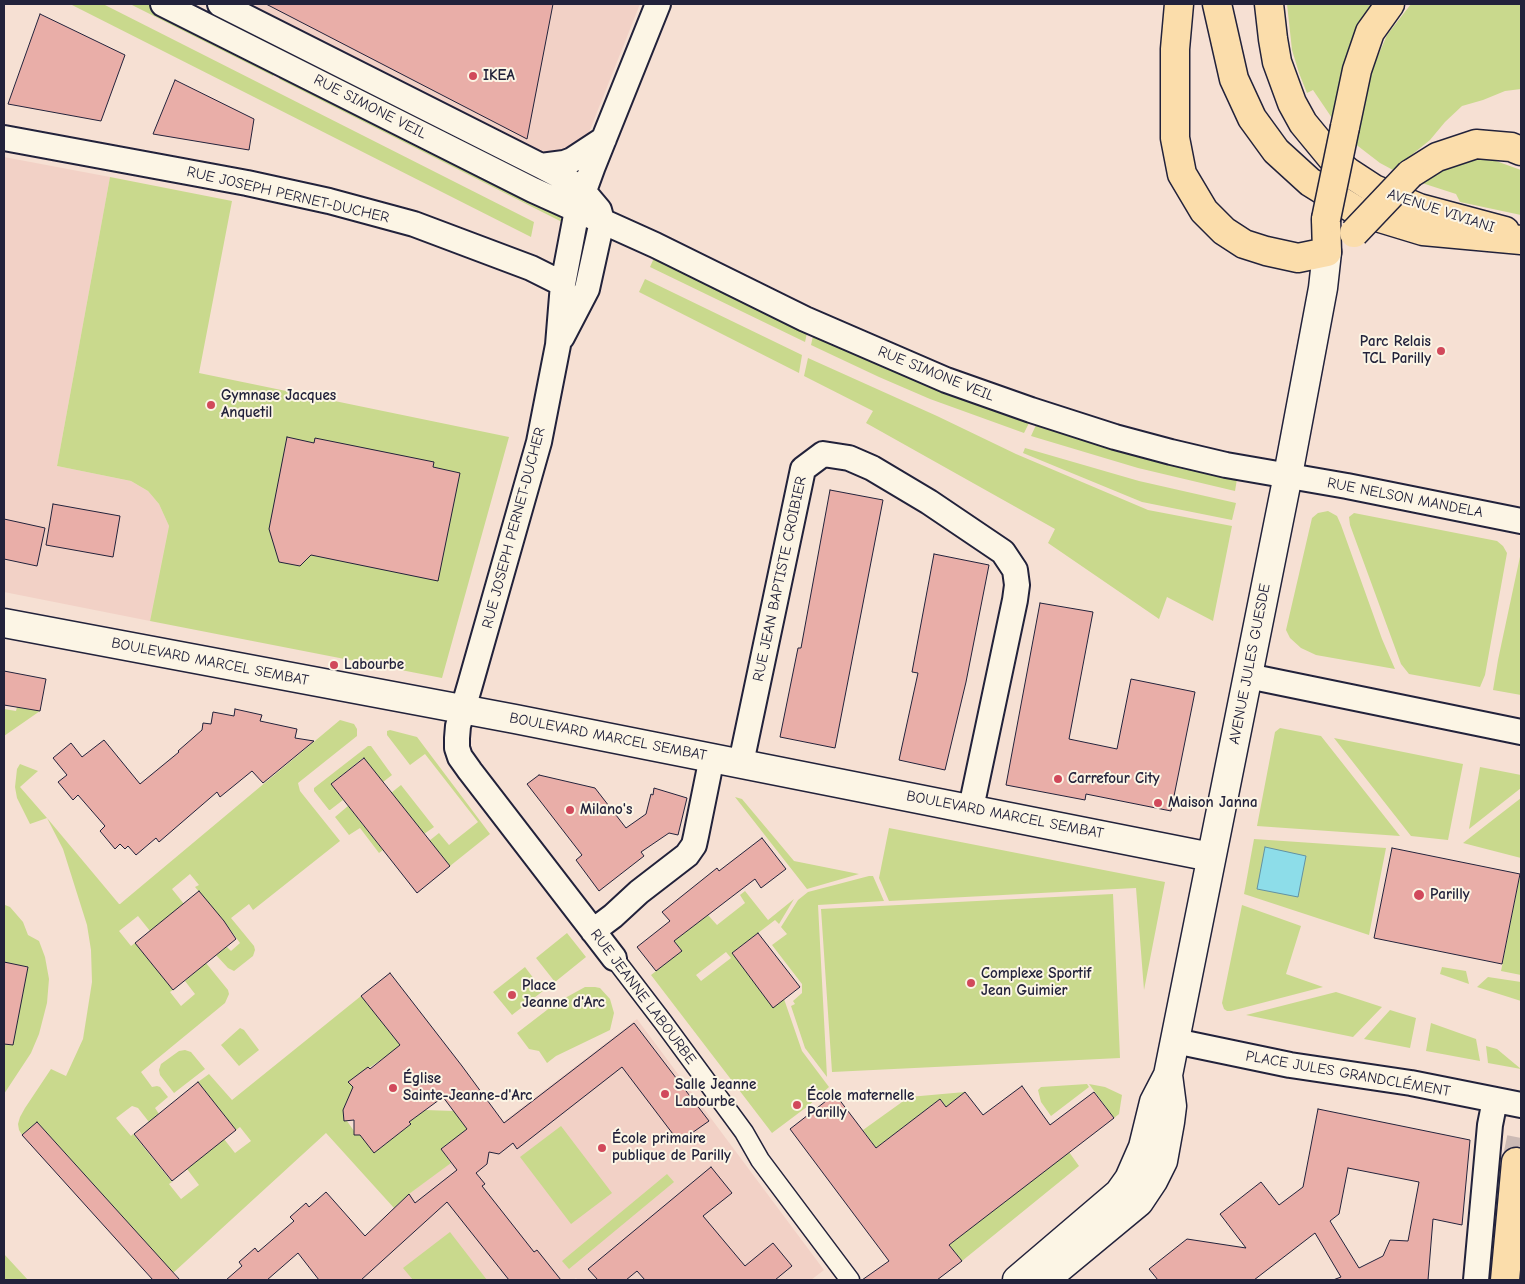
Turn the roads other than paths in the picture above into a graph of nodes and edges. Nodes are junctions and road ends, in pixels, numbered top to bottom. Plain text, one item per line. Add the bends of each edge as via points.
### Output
1 (163, 4) edge
2 (220, 4) edge
3 (658, 4) edge
4 (1179, 4) edge
5 (1217, 4) edge
6 (1269, 4) edge
7 (1390, 4) edge
8 (4, 138) edge
9 (604, 139) junction
10 (1521, 151) edge
11 (540, 166) junction
12 (580, 200) junction
13 (602, 221) junction
14 (1521, 236) edge
15 (1521, 240) edge
16 (1327, 252) junction
17 (563, 284) junction
18 (558, 345) junction
19 (1288, 475) junction
20 (1521, 521) edge
21 (4, 623) edge
22 (1248, 676) junction
23 (463, 709) junction
24 (1521, 732) edge
25 (712, 758) junction
26 (741, 763) junction
27 (971, 808) junction
28 (1211, 857) junction
29 (593, 931) junction
30 (614, 958) joint
31 (1175, 1041) junction
32 (1168, 1075) junction
33 (1495, 1100) junction
34 (1521, 1106) edge
35 (1516, 1162) dead end
36 (850, 1280) edge
37 (1017, 1280) edge
38 (1045, 1280) edge
39 (1476, 1280) edge
40 (1505, 1280) edge

1 - 12 street, RUE SIMONE VEIL via 533,190
2 - 11 street, RUE SIMONE VEIL
3 - 9 street, RUE JOSEPH PERNET-DUCHER
4 - 16 main road via 1174,138 1182,174 1204,212 1244,244 1298,258
5 - 15 main road via 1234,79 1252,118 1276,151 1310,182 1357,211 1424,231
6 - 14 main road, AVENUE VIVIANI via 1277,62 1292,103 1303,123 1331,157 1374,189 1419,208
7 - 16 main road, bridge via 1370,32 1357,70 1326,219
8 - 17 street, RUE JOSEPH PERNET-DUCHER via 329,201 414,224 531,268
9 - 11 street via 572,160
9 - 12 street, RUE JOSEPH PERNET-DUCHER
10 - 16 main road, bridge via 1476,144 1437,157 1410,174 1354,233
11 - 12 street, RUE SIMONE VEIL via 568,180
12 - 13 street, RUE SIMONE VEIL
12 - 17 street, RUE JOSEPH PERNET-DUCHER
13 - 18 street, RUE JOSEPH PERNET-DUCHER via 587,290
13 - 19 street, RUE SIMONE VEIL via 805,319 946,380 1115,437 1226,465
16 - 19 street, AVENUE JULES GUESDE
17 - 18 street, RUE JOSEPH PERNET-DUCHER
18 - 23 street, RUE JOSEPH PERNET-DUCHER via 539,442
19 - 20 street, RUE NELSON MANDELA
19 - 22 street, AVENUE JULES GUESDE
21 - 23 street, BOULEVARD MARCEL SEMBAT
22 - 24 street
22 - 28 street, AVENUE JULES GUESDE
23 - 25 street, BOULEVARD MARCEL SEMBAT
23 - 29 street, RUE JEANNE LABOURBE via 457,738 460,757
25 - 26 street, BOULEVARD MARCEL SEMBAT
25 - 29 street via 694,845 687,855
26 - 27 street, BOULEVARD MARCEL SEMBAT
26 - 27 street, RUE JEAN BAPTISTE CROIBIER via 803,469 823,454 849,458 929,502 1003,552 1015,570 1015,600
27 - 28 street, BOULEVARD MARCEL SEMBAT
28 - 31 street, AVENUE JULES GUESDE
29 - 30 street, RUE JEANNE LABOURBE
30 - 36 street, RUE JEANNE LABOURBE
31 - 32 street, AVENUE JULES GUESDE
31 - 33 street, PLACE JULES GRANDCLÉMENT via 1290,1065 1411,1083
32 - 37 street, AVENUE JULES GUESDE via 1154,1102 1143,1147 1119,1193
32 - 38 street, AVENUE JULES GUESDE via 1172,1106 1170,1122 1163,1161 1153,1181 1139,1202
33 - 34 street, PLACE JULES GRANDCLÉMENT
33 - 39 street
35 - 40 main road

